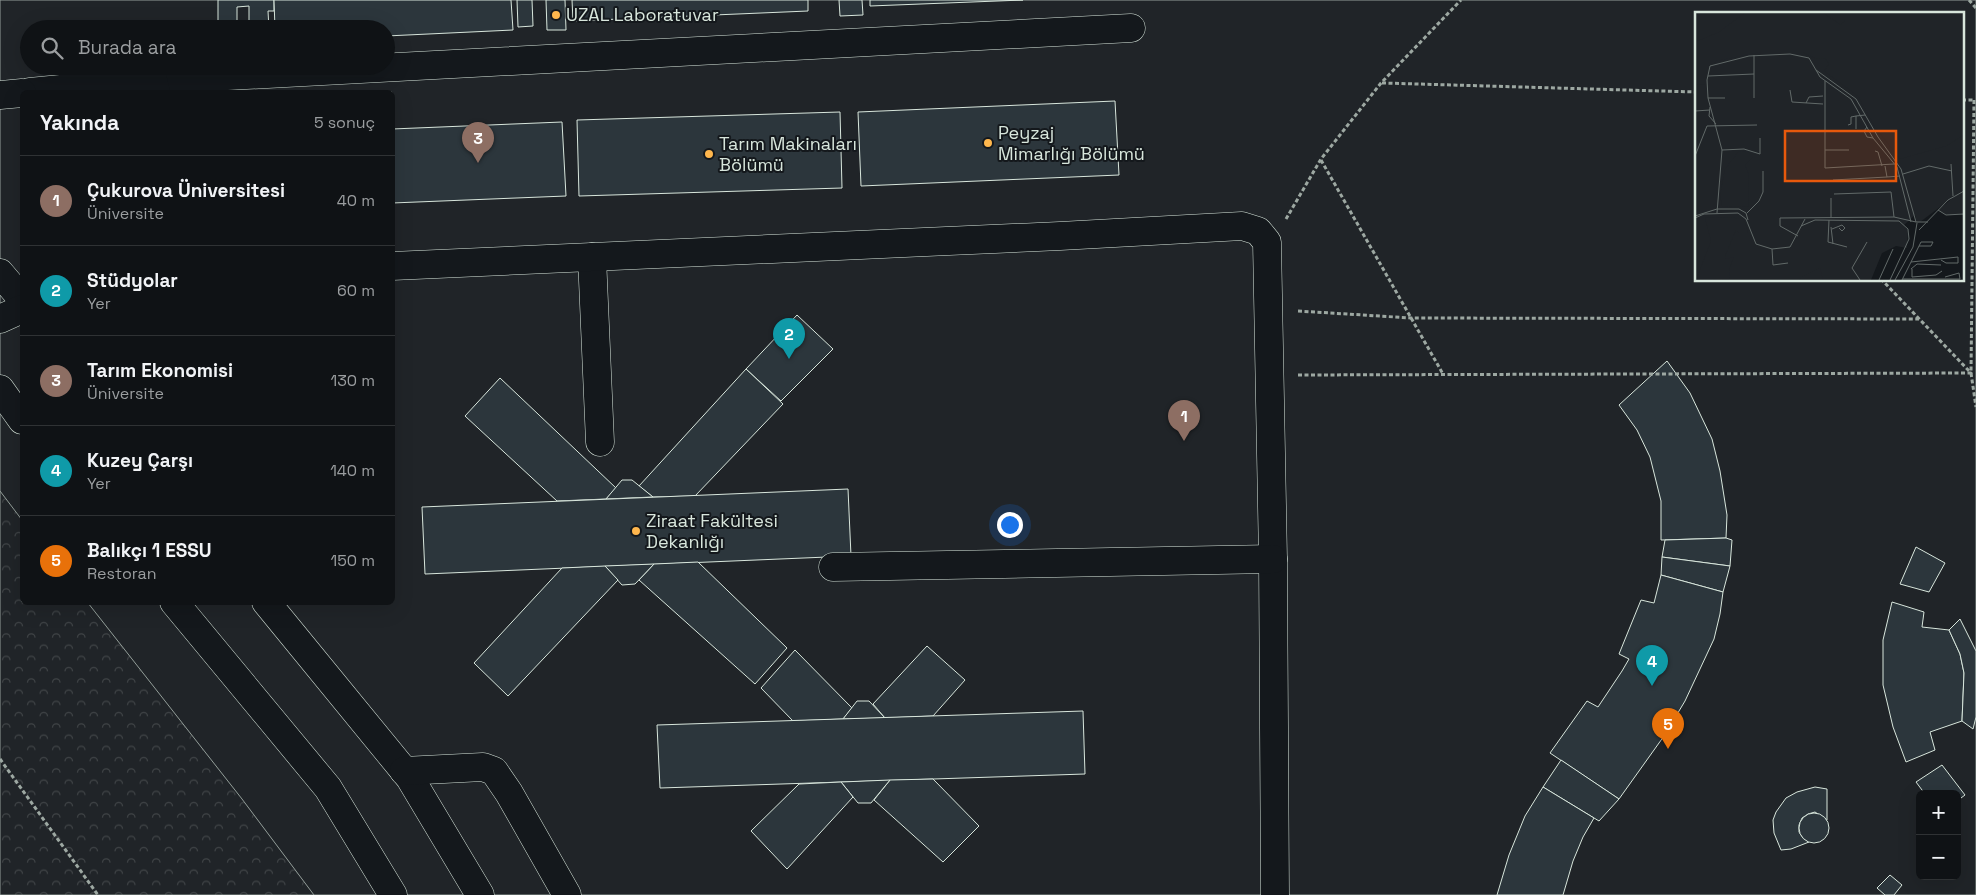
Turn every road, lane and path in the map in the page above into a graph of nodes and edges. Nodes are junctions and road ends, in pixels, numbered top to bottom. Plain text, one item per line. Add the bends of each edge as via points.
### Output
1 (1461, 0) edge
2 (1970, 0) edge
3 (1976, 8) edge
4 (1131, 28) dead end
5 (395, 72) edge
6 (340, 75) edge
7 (1381, 83) junction
8 (155, 86) edge
9 (72, 90) edge
10 (1695, 92) edge
11 (20, 93) edge
12 (0, 96) edge
13 (1975, 100) edge
14 (1321, 159) junction
15 (1286, 219) dead end
16 (592, 257) junction
17 (395, 266) edge
18 (0, 273) edge
19 (1883, 281) edge
20 (20, 298) edge
21 (20, 310) edge
22 (1297, 311) dead end
23 (1411, 318) junction
24 (1920, 319) junction
25 (0, 320) edge
26 (1971, 373) junction
27 (1443, 374) junction
28 (1288, 375) joint
29 (0, 388) edge
30 (1976, 407) edge
31 (20, 417) edge
32 (600, 442) dead end
33 (1273, 560) junction
34 (833, 568) dead end
35 (176, 605) edge
36 (268, 605) edge
37 (0, 759) edge
38 (404, 771) junction
39 (98, 895) edge
40 (393, 895) edge
41 (480, 895) edge
42 (567, 895) edge
43 (1275, 895) edge
44 (1292, 895) edge

1 - 7 path
2 - 3 path
4 - 5 street
6 - 8 street
7 - 10 path
7 - 14 path
8 - 9 street
11 - 12 street
13 - 26 path
14 - 15 path
14 - 23 path
16 - 17 street
16 - 32 street
16 - 33 street via 1242,226 1258,230 1267,242
18 - 20 street
19 - 24 path
21 - 25 street
22 - 23 path
23 - 24 path
23 - 27 path
24 - 26 path
26 - 27 path
26 - 30 path
27 - 28 path
28 - 44 street
29 - 31 street
33 - 34 street
33 - 43 street
35 - 40 street via 328,788
36 - 38 street
37 - 39 path
38 - 41 street
38 - 42 street via 483,766 494,771

